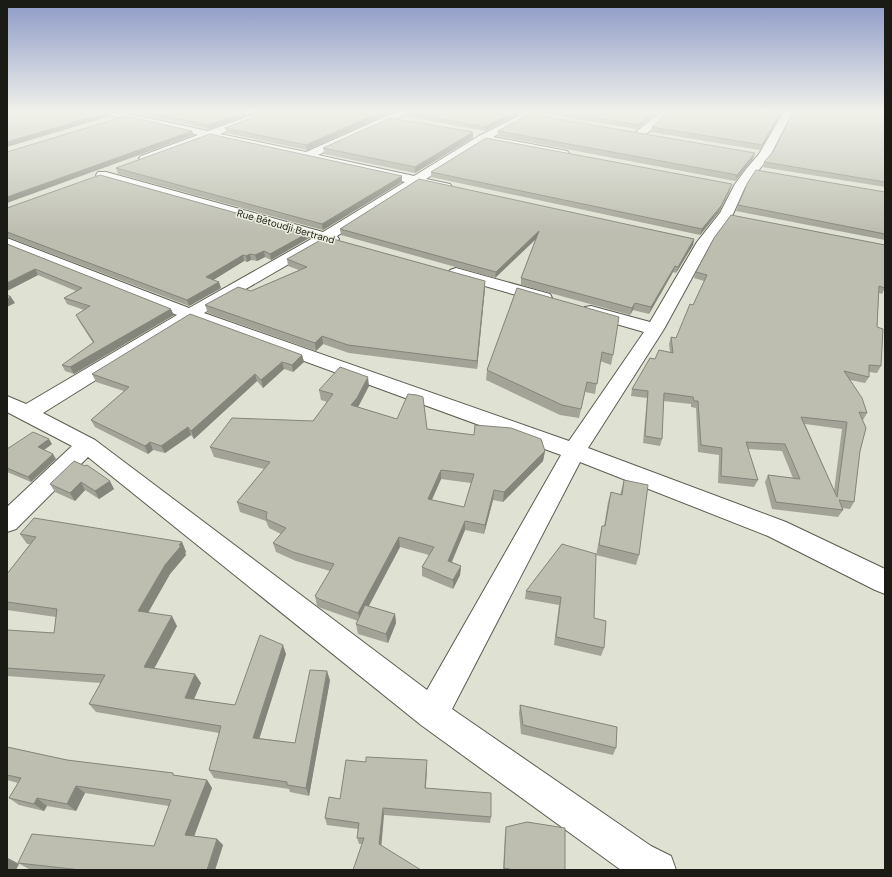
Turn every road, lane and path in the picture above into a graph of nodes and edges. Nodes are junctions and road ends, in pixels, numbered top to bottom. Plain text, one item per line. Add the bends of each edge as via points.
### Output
1 (161, 152) edge
2 (295, 152) edge
3 (315, 152) edge
4 (456, 152) edge
5 (558, 152) edge
6 (766, 152) edge
7 (749, 153) edge
8 (309, 155) junction
9 (576, 156) edge
10 (764, 156) junction
11 (138, 161) edge
12 (116, 169) edge
13 (751, 170) junction
14 (766, 172) edge
15 (414, 180) junction
16 (461, 190) edge
17 (325, 237) junction
18 (7, 242) edge
19 (348, 243) edge
20 (440, 269) edge
21 (555, 301) edge
22 (578, 307) edge
23 (190, 314) junction
24 (655, 328) junction
25 (17, 408) edge
26 (87, 445) junction
27 (574, 451) junction
28 (7, 522) edge
29 (885, 582) edge
30 (432, 714) junction
31 (642, 866) edge

1 - 11 street
2 - 8 street
3 - 8 street
4 - 15 street
5 - 9 street
6 - 10 street
7 - 10 street
8 - 15 street
10 - 13 street
12 - 17 street, Rue Bétoudji Bertrand via 98,176
13 - 14 street
13 - 24 street via 735,187 734,215 700,241
15 - 16 street
15 - 17 street
17 - 19 street, Rue Bétoudji Bertrand
17 - 23 street
18 - 23 street
20 - 21 street
22 - 24 street
23 - 25 street
23 - 27 street
24 - 27 street
25 - 26 street
26 - 28 street
26 - 30 street
27 - 29 street via 777,529
27 - 30 street
30 - 31 street

